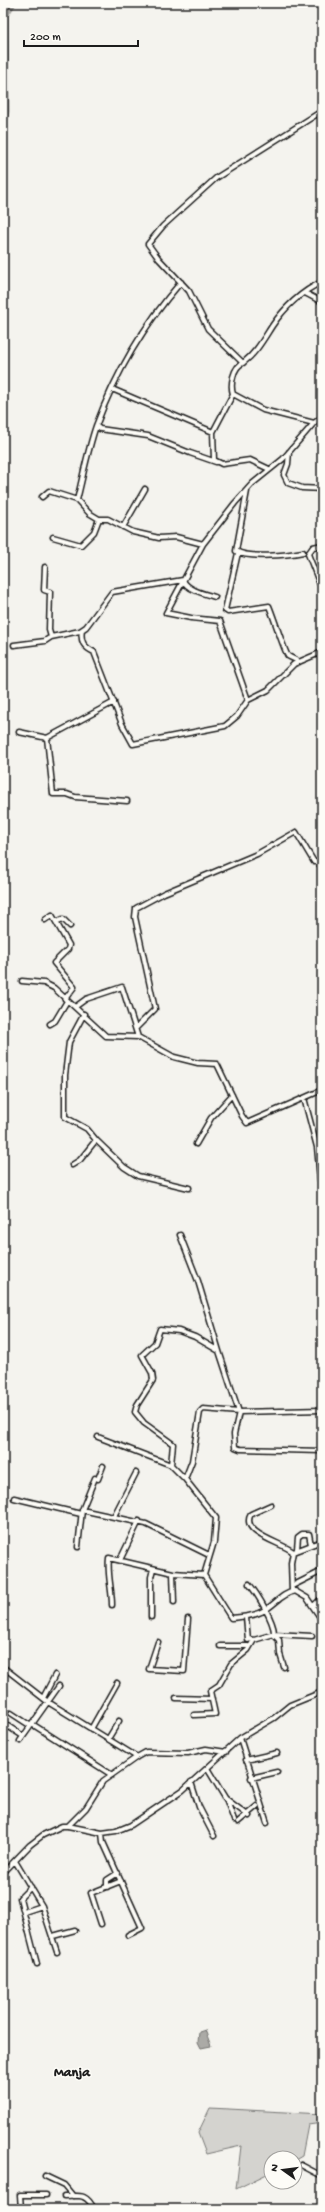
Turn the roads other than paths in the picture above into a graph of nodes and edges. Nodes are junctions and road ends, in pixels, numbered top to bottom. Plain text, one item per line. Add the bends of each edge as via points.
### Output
1 (322, 111) edge
2 (181, 282) junction
3 (322, 282) edge
4 (305, 293) junction
5 (322, 302) edge
6 (243, 363) junction
7 (112, 389) junction
8 (234, 394) junction
9 (322, 417) edge
10 (314, 423) junction
11 (96, 426) junction
12 (213, 432) junction
13 (290, 452) junction
14 (216, 462) junction
15 (269, 469) junction
16 (145, 488) dead end
17 (322, 489) edge
18 (247, 491) junction
19 (42, 497) dead end
20 (77, 500) junction
21 (322, 505) edge
22 (99, 519) junction
23 (322, 521) edge
24 (123, 527) junction
25 (53, 537) dead end
26 (203, 544) junction
27 (322, 545) edge
28 (303, 552) dead end
29 (238, 553) junction
30 (45, 567) dead end
31 (183, 580) junction
32 (321, 587) dead end
33 (215, 597) dead end
34 (82, 630) junction
35 (51, 638) junction
36 (14, 646) dead end
37 (322, 652) edge
38 (299, 662) junction
39 (248, 700) junction
40 (114, 702) junction
41 (19, 732) dead end
42 (47, 738) junction
43 (127, 800) dead end
44 (322, 867) edge
45 (45, 920) dead end
46 (56, 922) junction
47 (70, 926) dead end
48 (22, 981) dead end
49 (66, 1000) junction
50 (75, 1007) junction
51 (84, 1014) junction
52 (50, 1024) dead end
53 (136, 1028) junction
54 (138, 1037) junction
55 (322, 1090) edge
56 (232, 1095) junction
57 (304, 1098) junction
58 (96, 1140) junction
59 (196, 1144) dead end
60 (72, 1165) dead end
61 (322, 1181) edge
62 (189, 1188) dead end
63 (180, 1235) dead end
64 (219, 1351) junction
65 (322, 1410) edge
66 (239, 1412) junction
67 (98, 1437) dead end
68 (322, 1451) edge
69 (171, 1465) junction
70 (103, 1466) dead end
71 (136, 1473) dead end
72 (185, 1479) junction
73 (14, 1498) dead end
74 (271, 1505) dead end
75 (81, 1512) junction
76 (114, 1516) junction
77 (139, 1521) junction
78 (322, 1541) edge
79 (311, 1545) junction
80 (78, 1547) dead end
81 (297, 1549) junction
82 (293, 1552) junction
83 (209, 1555) junction
84 (120, 1560) junction
85 (153, 1569) junction
86 (322, 1571) edge
87 (173, 1573) junction
88 (204, 1575) junction
89 (249, 1584) dead end
90 (292, 1586) junction
91 (292, 1592) junction
92 (322, 1598) edge
93 (174, 1602) dead end
94 (112, 1605) dead end
95 (313, 1606) junction
96 (265, 1610) junction
97 (151, 1617) dead end
98 (246, 1617) junction
99 (188, 1619) dead end
100 (322, 1620) edge
101 (274, 1635) junction
102 (312, 1636) dead end
103 (248, 1639) junction
104 (254, 1640) junction
105 (158, 1642) dead end
106 (220, 1646) dead end
107 (248, 1646) junction
108 (3, 1667) edge
109 (284, 1667) dead end
110 (55, 1675) dead end
111 (117, 1683) dead end
112 (58, 1686) dead end
113 (322, 1692) edge
114 (43, 1698) junction
115 (176, 1698) dead end
116 (212, 1699) junction
117 (48, 1702) junction
118 (11, 1713) dead end
119 (194, 1715) dead end
120 (119, 1721) dead end
121 (3, 1723) edge
122 (32, 1725) junction
123 (91, 1729) junction
124 (24, 1736) junction
125 (240, 1738) junction
126 (108, 1739) junction
127 (20, 1741) dead end
128 (226, 1752) junction
129 (277, 1753) dead end
130 (137, 1757) junction
131 (246, 1760) junction
132 (207, 1768) junction
133 (277, 1772) dead end
134 (112, 1775) junction
135 (251, 1778) junction
136 (191, 1782) junction
137 (224, 1797) junction
138 (257, 1806) dead end
139 (248, 1816) junction
140 (267, 1823) dead end
141 (68, 1826) junction
142 (102, 1833) junction
143 (214, 1836) dead end
144 (15, 1861) junction
145 (3, 1873) edge
146 (118, 1873) junction
147 (121, 1881) junction
148 (31, 1887) junction
149 (107, 1887) junction
150 (42, 1906) junction
151 (24, 1912) junction
152 (101, 1924) dead end
153 (75, 1930) dead end
154 (128, 1935) dead end
155 (53, 1936) junction
156 (57, 1952) dead end
157 (37, 1964) dead end
158 (303, 2166) edge
159 (44, 2176) dead end
160 (322, 2176) edge
161 (46, 2195) dead end
162 (64, 2196) dead end
163 (74, 2196) junction
164 (21, 2209) edge
165 (94, 2209) edge

1 - 2 street via 216,178 150,240 150,248
2 - 6 street via 194,298 208,330
2 - 7 street via 139,338
3 - 4 street via 308,288
4 - 5 street
4 - 6 street via 288,306 256,351
6 - 8 street via 236,370 232,382
7 - 11 street
7 - 12 street
8 - 10 street via 263,410
8 - 12 street
9 - 10 street
10 - 13 street
11 - 14 street via 100,430 148,436
11 - 20 street
12 - 14 street
13 - 15 street
13 - 17 street via 284,475 288,483 302,488
14 - 15 street via 222,464 250,460
15 - 18 street
16 - 24 street
18 - 26 street
18 - 29 street via 236,551
19 - 20 street via 49,491
20 - 22 street
21 - 23 street
22 - 24 street via 108,519
22 - 25 street via 94,532 81,545
24 - 26 street via 159,538 176,537
26 - 31 street
27 - 32 street via 313,548 308,554
28 - 29 street via 282,556
29 - 38 street via 225,610 228,612 269,606 281,634 284,650 288,656
30 - 35 street via 44,590 50,592
31 - 33 street via 194,590
31 - 34 street via 112,592
31 - 39 street via 167,614 220,621
34 - 35 street
34 - 40 street via 82,642 86,648 94,652
35 - 36 street
37 - 38 street
38 - 39 street via 289,667 268,690
39 - 40 street via 237,716 225,726 133,744
40 - 42 street
41 - 42 street
42 - 43 street via 53,794
44 - 53 street via 314,862 296,832 257,854 164,893 136,908 135,917 155,1009
45 - 46 street via 52,916
46 - 47 street via 63,919
46 - 49 street via 69,945 54,963 74,987
48 - 49 street via 44,983 54,988
49 - 50 street
49 - 52 street via 55,1021
50 - 51 street
50 - 53 street via 86,999 122,987
51 - 54 street via 106,1036
51 - 58 street via 69,1042 64,1117 87,1129
53 - 54 street
54 - 56 street via 174,1057 198,1063 217,1064
55 - 57 street
56 - 57 street via 248,1123
56 - 59 street via 211,1118
57 - 61 street via 317,1147
58 - 60 street via 80,1160
58 - 62 street via 124,1167 138,1176
63 - 64 street via 198,1281
64 - 66 street
64 - 69 street via 179,1331 160,1329 154,1343 142,1355 153,1380 136,1405 135,1414 173,1444
65 - 66 street
66 - 68 street via 234,1441 237,1448
66 - 72 street via 206,1408 201,1410 192,1461
67 - 69 street
69 - 72 street
70 - 75 street
71 - 76 street
72 - 83 street via 216,1518 214,1542
73 - 75 street
74 - 82 street via 251,1514 250,1523 260,1536
75 - 76 street
75 - 80 street
76 - 77 street
77 - 83 street
77 - 84 street
78 - 79 street
79 - 81 street
79 - 81 street via 309,1534 302,1534 298,1537
81 - 82 street
82 - 90 street
83 - 88 street
84 - 85 street
84 - 94 street via 109,1558
85 - 87 street
85 - 97 street
86 - 90 street
87 - 88 street
87 - 93 street
88 - 98 street via 231,1618
89 - 96 street
90 - 91 street
91 - 95 street via 300,1594
91 - 96 street
92 - 95 street
95 - 100 street
96 - 98 street
96 - 101 street
98 - 103 street
99 - 105 street via 184,1671 149,1669
101 - 102 street
101 - 104 street
101 - 109 street via 279,1640
103 - 104 street
103 - 107 street
104 - 107 street
106 - 107 street
107 - 116 street via 248,1650 231,1664 219,1685 210,1691
108 - 114 street
110 - 114 street
111 - 123 street
112 - 117 street
113 - 125 street via 290,1705 274,1718
114 - 117 street
115 - 116 street
116 - 119 street via 215,1714
117 - 122 street
117 - 123 street
118 - 122 street
120 - 126 street
121 - 124 street
122 - 124 street
122 - 134 street
123 - 126 street
124 - 127 street
125 - 128 street
125 - 131 street
126 - 130 street
128 - 130 street via 206,1749 188,1752 146,1752
128 - 132 street
129 - 131 street
130 - 134 street
131 - 135 street
132 - 136 street
132 - 137 street
133 - 135 street
134 - 141 street via 103,1781 86,1808
135 - 140 street
136 - 142 street via 131,1825
136 - 143 street via 199,1807
137 - 139 street
137 - 139 street via 236,1821
138 - 139 street
141 - 142 street
141 - 144 street via 43,1835
142 - 146 street via 102,1842
144 - 145 street
144 - 148 street
146 - 147 street
146 - 149 street via 107,1880
147 - 149 street
147 - 154 street via 142,1928
148 - 150 street
148 - 151 street via 20,1898
149 - 152 street via 91,1893
150 - 151 street
150 - 155 street
151 - 157 street
153 - 155 street
155 - 156 street
158 - 160 street
159 - 163 street via 64,2185
161 - 164 street via 20,2195
162 - 163 street
163 - 165 street via 85,2196

